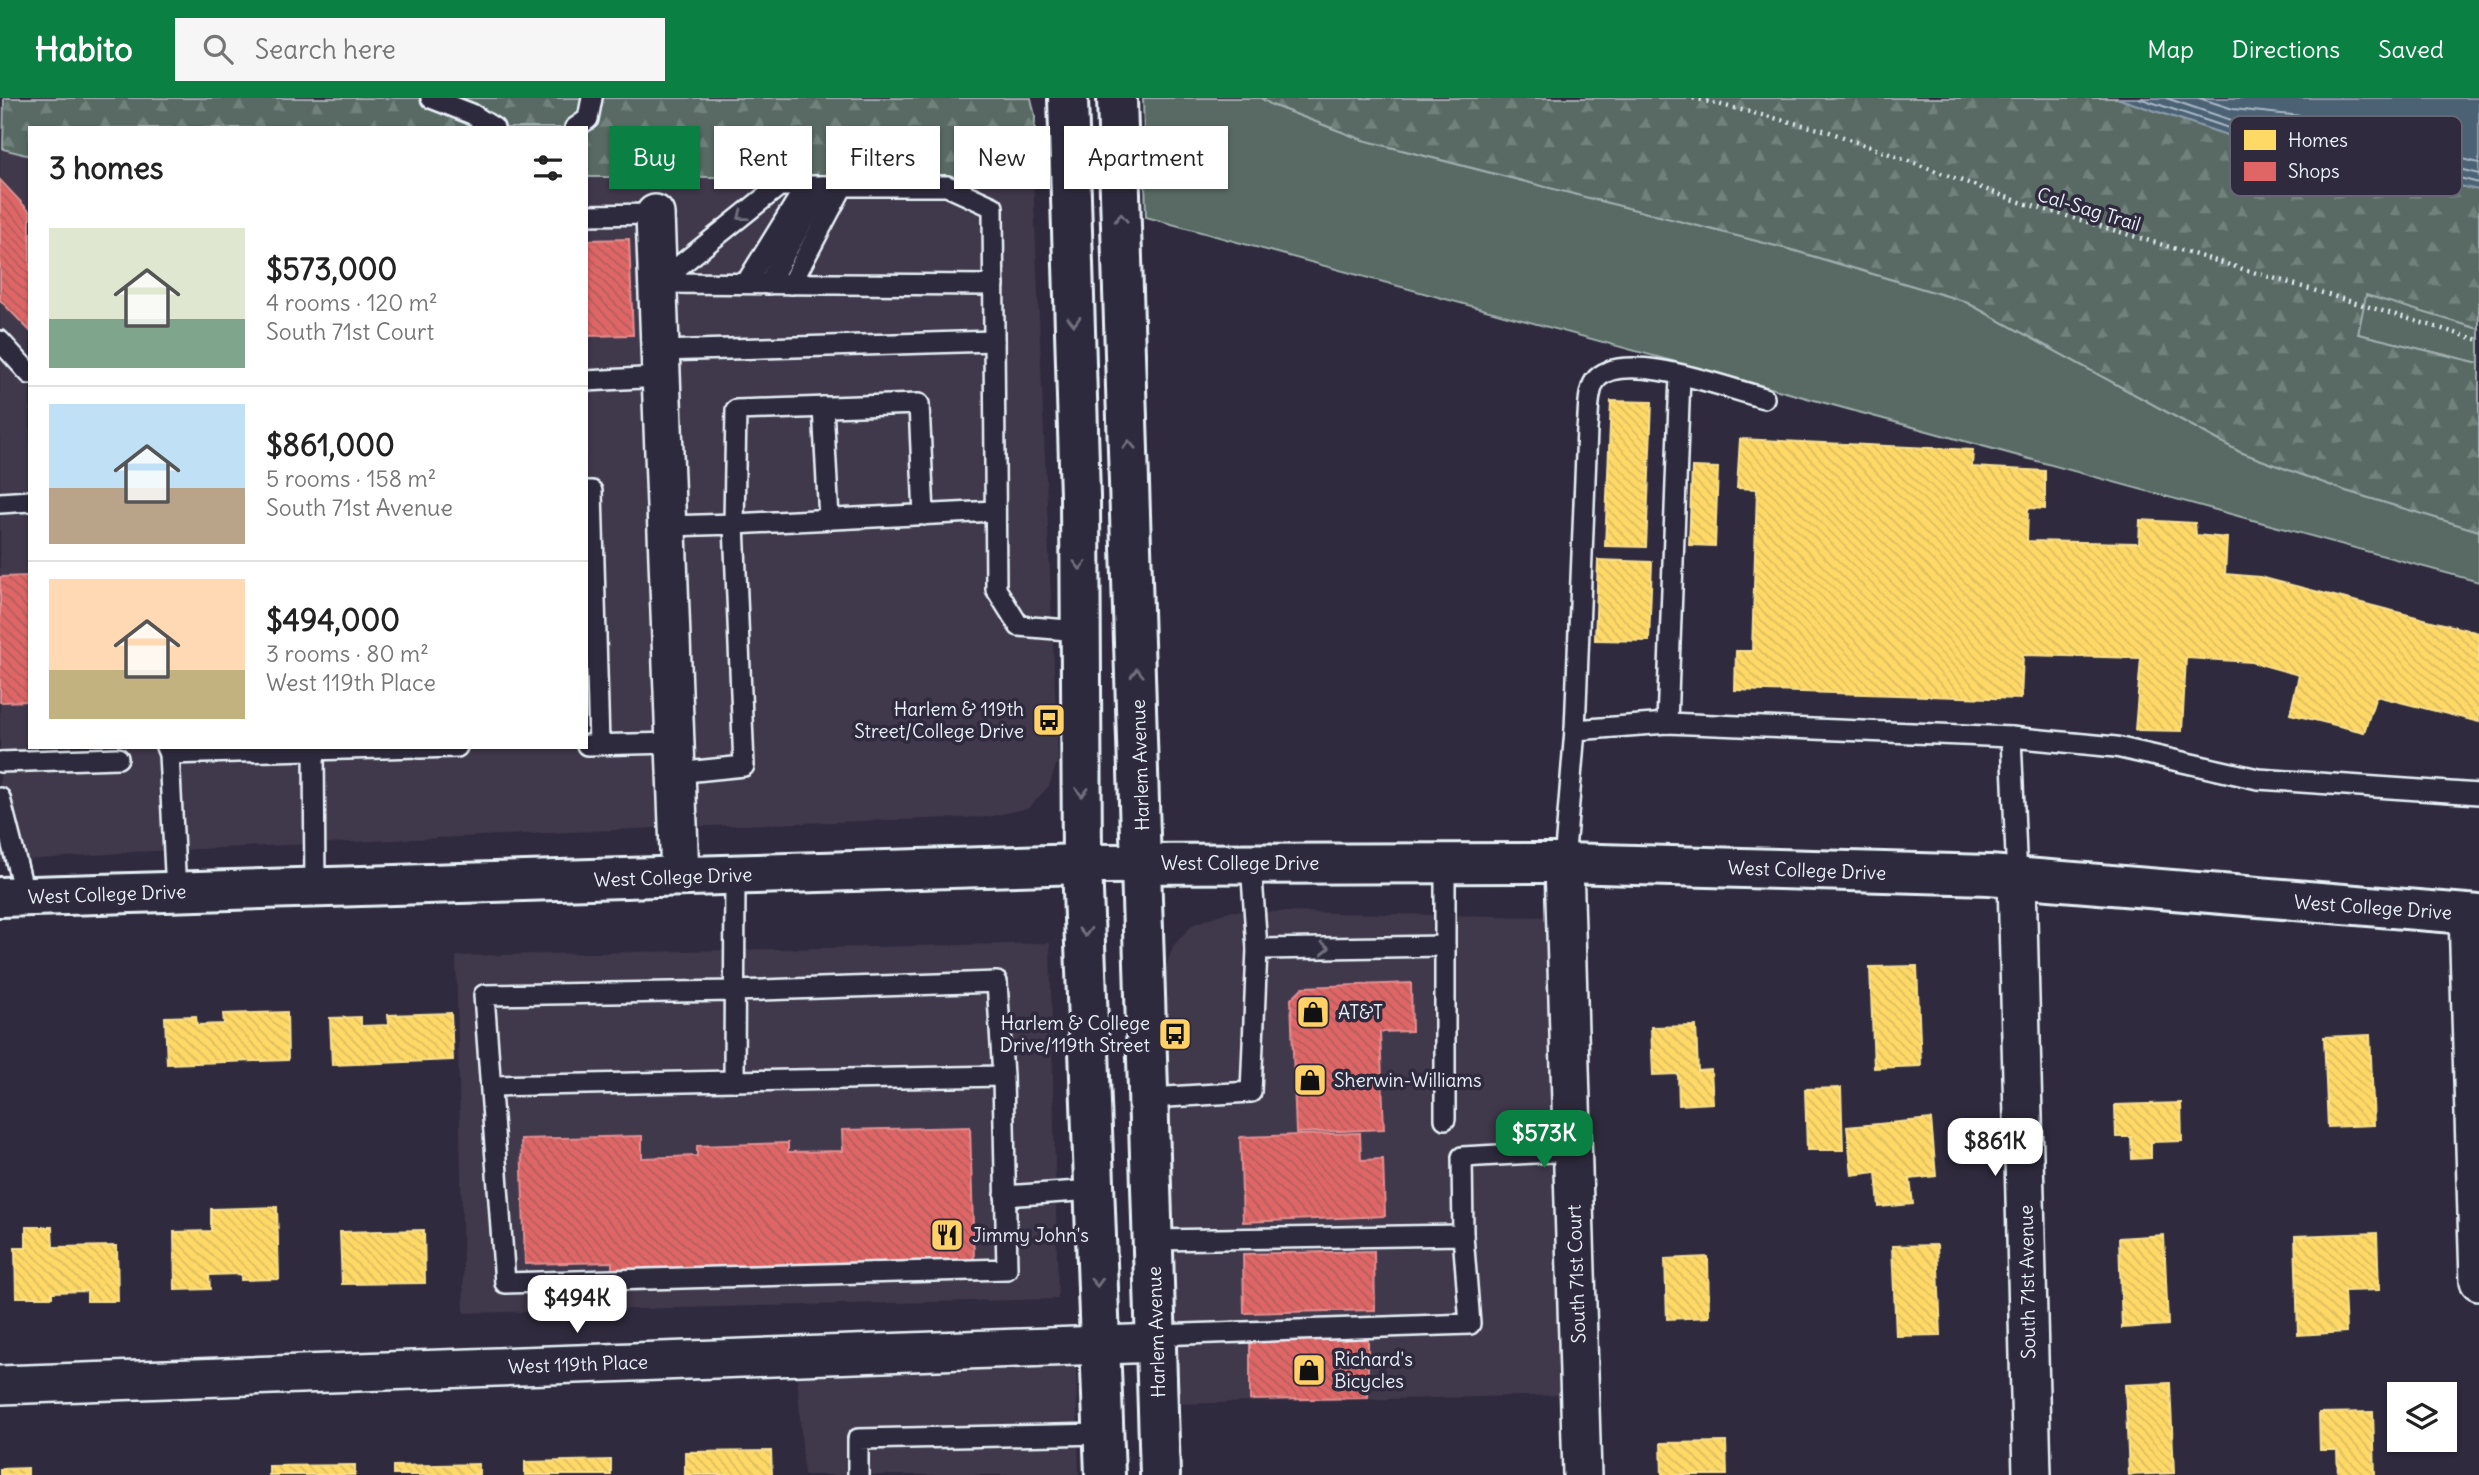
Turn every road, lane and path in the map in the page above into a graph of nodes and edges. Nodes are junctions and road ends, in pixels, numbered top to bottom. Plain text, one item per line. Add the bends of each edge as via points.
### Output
1 (431, 98) edge
2 (593, 98) edge
3 (1068, 98) edge
4 (1117, 98) edge
5 (1693, 98) edge
6 (491, 126) edge
7 (578, 126) edge
8 (824, 186) junction
9 (655, 214) joint
10 (588, 215) edge
11 (658, 283) junction
12 (746, 283) junction
13 (768, 284) junction
14 (791, 284) junction
15 (994, 285) junction
16 (2479, 340) edge
17 (0, 341) edge
18 (994, 341) junction
19 (661, 364) junction
20 (28, 372) edge
21 (1680, 376) junction
22 (588, 381) edge
23 (1764, 398) dead end
24 (823, 407) junction
25 (588, 491) edge
26 (28, 501) edge
27 (0, 503) edge
28 (995, 511) junction
29 (924, 514) junction
30 (829, 519) junction
31 (734, 524) junction
32 (667, 526) junction
33 (1080, 631) junction
34 (1667, 723) junction
35 (1575, 730) junction
36 (2011, 737) junction
37 (593, 744) edge
38 (314, 749) edge
39 (167, 751) edge
40 (118, 758) dead end
41 (676, 758) junction
42 (0, 762) edge
43 (2479, 794) edge
44 (0, 798) edge
45 (1143, 863) junction
46 (1251, 863) junction
47 (1445, 863) junction
48 (1564, 863) junction
49 (1082, 864) junction
50 (735, 876) junction
51 (680, 877) junction
52 (2017, 879) junction
53 (315, 888) junction
54 (176, 892) junction
55 (13, 897) edge
56 (2474, 915) edge
57 (1445, 946) junction
58 (1257, 949) junction
59 (735, 991) junction
60 (1003, 1076) junction
61 (734, 1081) junction
62 (491, 1086) junction
63 (1150, 1098) junction
64 (1445, 1119) dead end
65 (1572, 1151) junction
66 (1094, 1191) junction
67 (1005, 1196) junction
68 (1463, 1236) junction
69 (1154, 1240) junction
70 (2479, 1281) edge
71 (1157, 1339) junction
72 (1100, 1345) junction
73 (0, 1385) edge
74 (1103, 1434) junction
75 (858, 1475) edge
76 (1105, 1475) edge
77 (1160, 1475) edge
78 (1582, 1475) edge
79 (2032, 1475) edge

1 - 6 lane
2 - 7 lane via 588,119
3 -> 33 main road
45 -> 4 main road, Harlem Avenue
5 - 16 path, Cal-Sag Trail via 1827,131 2017,201
8 -> 11 lane via 779,186
8 - 12 lane
8 - 13 lane
8 - 14 lane
8 - 15 lane via 947,186 993,206
9 - 10 lane
9 - 11 street
11 - 12 lane
11 - 19 street
12 - 13 lane
13 - 14 lane
14 - 15 lane
15 - 18 lane
17 - 20 lane
18 - 19 lane
18 - 28 lane
19 - 22 lane
19 - 32 street
21 - 23 lane
21 - 34 lane
21 - 35 lane via 1625,366 1596,380 1591,391
24 - 29 lane via 919,404
24 - 30 lane
24 - 31 lane via 736,410
25 - 37 lane via 592,491
26 - 27 lane
28 - 29 lane
28 - 33 lane via 996,589 1019,626
29 - 30 lane
30 - 31 lane
31 - 32 lane
31 - 41 lane via 744,766
32 - 41 street
33 -> 49 main road
34 - 35 lane
34 - 36 lane
35 - 48 lane
36 - 43 lane via 2116,747 2258,779
36 - 52 lane
37 - 41 lane
38 - 39 lane
38 - 53 lane
39 - 54 lane
40 - 42 lane
41 - 51 street
44 - 55 lane
45 - 46 main road, West College Drive
45 - 49 main road, West College Drive
45 - 63 main road, Harlem Avenue
46 - 47 main road, West College Drive
46 - 58 lane
47 - 48 main road, West College Drive
47 - 57 lane
48 - 52 main road, West College Drive
48 - 65 street, South 71st Court
49 - 50 main road, West College Drive
49 -> 66 main road
50 - 51 main road, West College Drive
50 - 59 lane
51 - 53 main road, West College Drive
52 - 56 main road, West College Drive
52 - 79 street, South 71st Avenue
53 - 54 main road, West College Drive
54 - 55 main road, West College Drive
56 - 70 street
58 -> 57 lane
57 - 64 lane
58 - 63 lane via 1251,1093
59 - 60 lane via 997,982
59 - 61 lane
59 - 62 lane via 484,995
60 - 61 lane
60 - 67 lane
61 - 62 lane
62 - 67 lane via 505,1283 1007,1269
63 - 69 main road, Harlem Avenue
65 - 68 lane via 1462,1157
65 - 78 street, South 71st Court
66 - 67 lane
66 -> 72 main road
68 - 69 lane
68 - 71 lane via 1470,1324
69 - 71 main road, Harlem Avenue
71 - 72 street, West 119th Place
71 - 77 main road, Harlem Avenue
72 - 73 street, West 119th Place
72 - 74 main road
74 - 75 lane via 858,1438
74 - 76 main road

